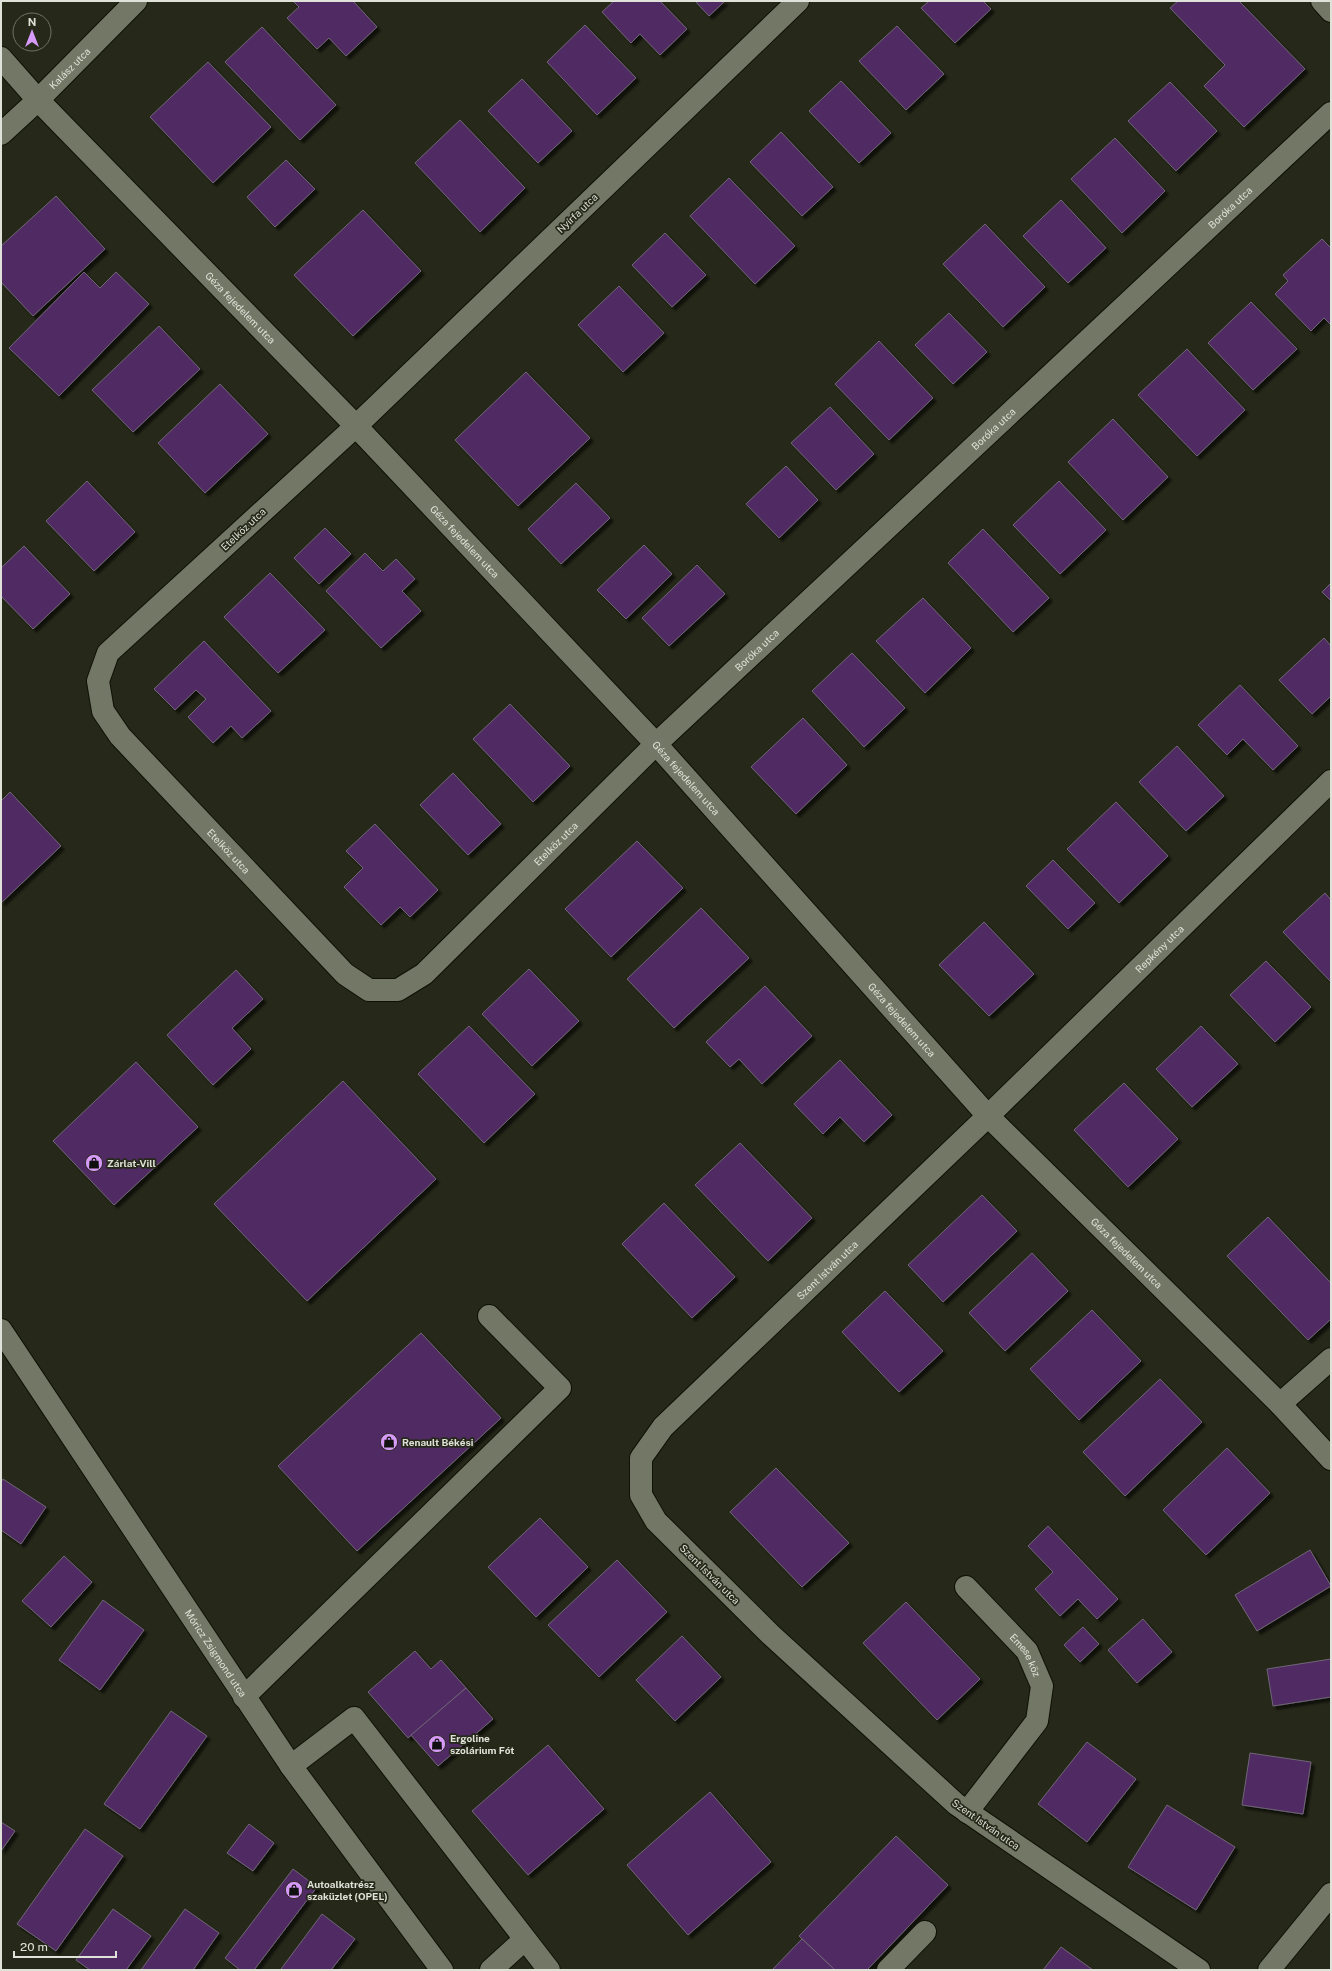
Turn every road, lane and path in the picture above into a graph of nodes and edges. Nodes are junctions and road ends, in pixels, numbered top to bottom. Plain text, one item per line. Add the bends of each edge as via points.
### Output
1 (136, 1) edge
2 (798, 1) edge
3 (1322, 1) edge
4 (1331, 10) edge
5 (1, 58) edge
6 (38, 100) junction
7 (1331, 113) edge
8 (1, 134) edge
9 (356, 426) junction
10 (656, 744) junction
11 (1331, 781) edge
12 (988, 1116) junction
13 (489, 1316) dead end
14 (1, 1330) edge
15 (1331, 1359) edge
16 (1280, 1404) junction
17 (1331, 1459) edge
18 (966, 1587) dead end
19 (244, 1697) junction
20 (291, 1766) junction
21 (967, 1812) junction
22 (1331, 1894) edge
23 (925, 1932) dead end
24 (524, 1940) junction
25 (442, 1970) edge
26 (491, 1970) edge
27 (549, 1970) edge
28 (888, 1970) edge
29 (1199, 1970) edge
30 (1269, 1970) edge

1 - 6 street, Kalász utca
2 - 9 street, Nyírfa utca
3 - 4 street
5 - 6 street, Géza fejedelem utca
6 - 8 street, Kalász utca
6 - 9 street, Géza fejedelem utca
7 - 10 street, Boróka utca
9 - 10 street, Géza fejedelem utca
9 - 10 street, Etelköz utca via 108,653 98,681 103,711 120,736 344,974 369,990 398,990 424,974
10 - 12 street, Géza fejedelem utca
11 - 12 street, Repkény utca
12 - 16 street, Géza fejedelem utca
12 - 21 street, Szent István utca via 663,1427 641,1458 641,1495 656,1521 770,1634
13 - 19 street via 560,1388
14 - 19 street, Móricz Zsigmond utca
15 - 16 street
16 - 17 street, Géza fejedelem utca
18 - 21 street, Emese köz via 1027,1651 1042,1686 1037,1721
19 - 20 street, Móricz Zsigmond utca
20 - 24 street via 354,1718
20 - 25 street, Móricz Zsigmond utca
21 - 29 street, Szent István utca
22 - 30 street
23 - 28 street
24 - 26 street
24 - 27 street

